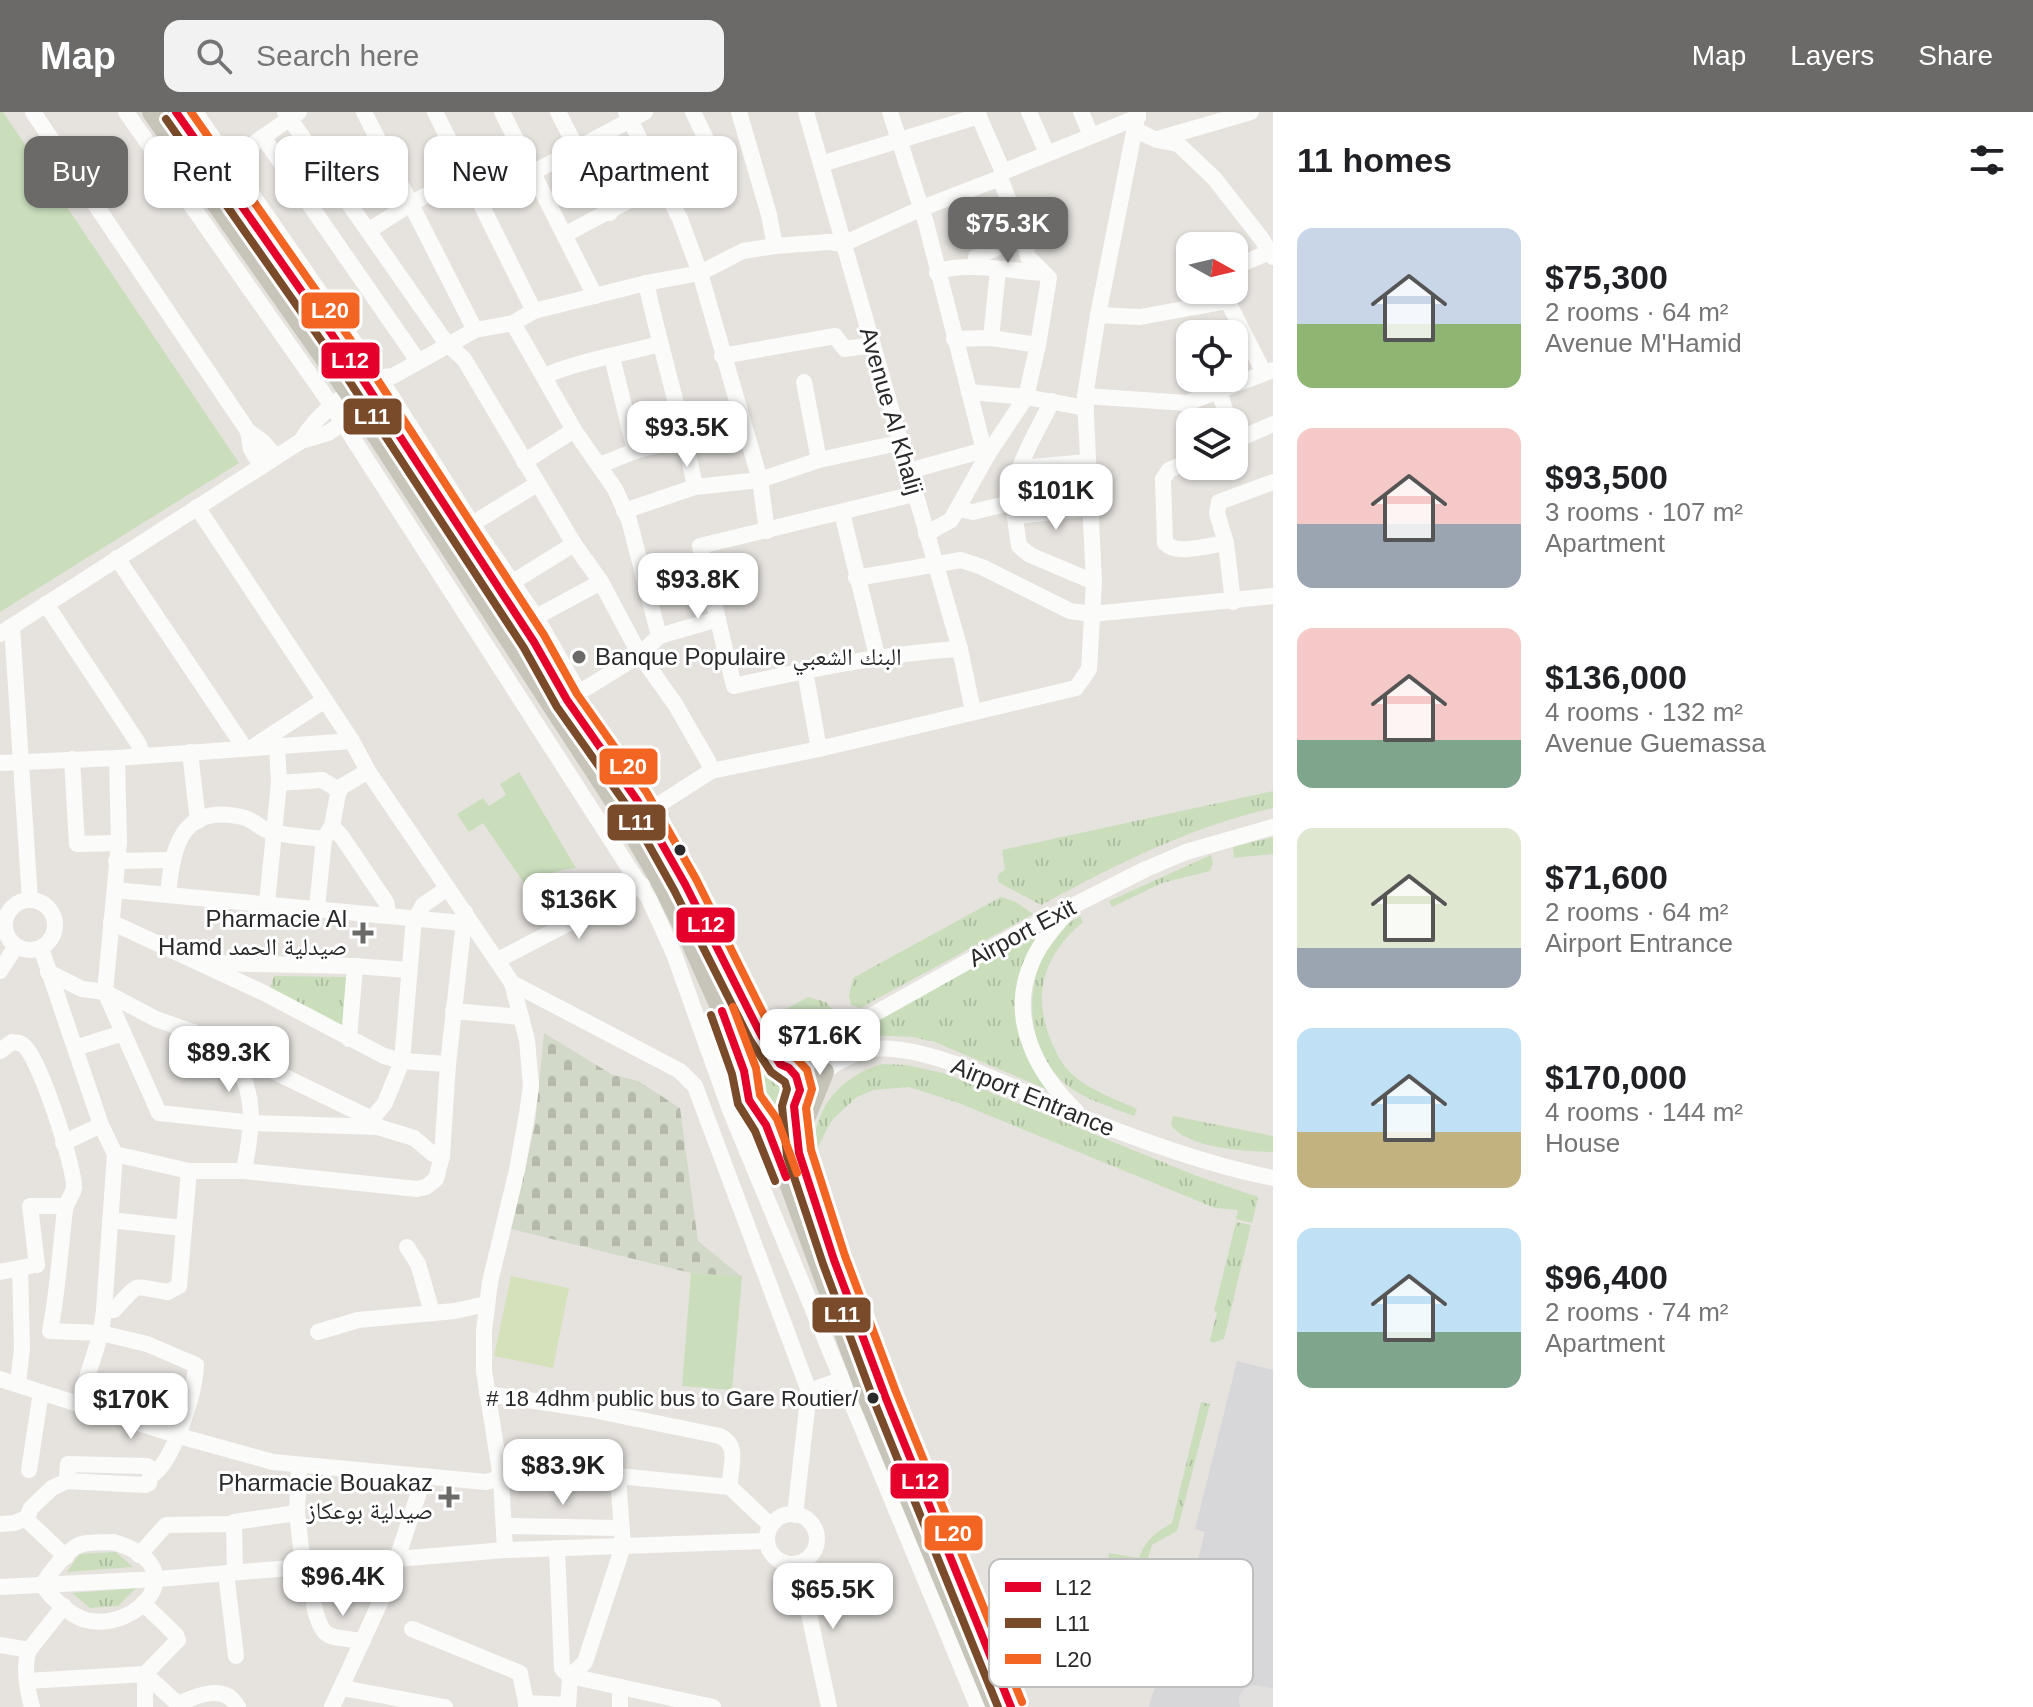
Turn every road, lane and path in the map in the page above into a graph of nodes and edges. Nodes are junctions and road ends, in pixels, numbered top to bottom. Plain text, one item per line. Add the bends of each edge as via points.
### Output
1 (33, 112) edge
2 (126, 112) edge
3 (152, 112) edge
4 (176, 112) edge
5 (195, 112) edge
6 (364, 112) edge
7 (435, 112) edge
8 (502, 112) edge
9 (558, 112) edge
10 (693, 112) edge
11 (806, 112) edge
12 (890, 112) edge
13 (1029, 112) edge
14 (1081, 112) edge
15 (1251, 112) edge
16 (743, 113) edge
17 (291, 114) edge
18 (978, 114) edge
19 (634, 115) edge
20 (1137, 120) edge
21 (1091, 135) junction
22 (197, 136) edge
23 (207, 136) edge
24 (447, 136) edge
25 (514, 136) edge
26 (572, 136) edge
27 (599, 136) edge
28 (643, 136) edge
29 (705, 136) edge
30 (263, 137) junction
31 (259, 140) edge
32 (1157, 140) junction
33 (899, 141) junction
34 (1047, 153) junction
35 (821, 164) junction
36 (1001, 175) junction
37 (536, 176) edge
38 (424, 196) edge
39 (412, 203) junction
40 (251, 208) edge
41 (482, 208) edge
42 (608, 208) edge
43 (621, 208) edge
44 (673, 208) edge
45 (922, 208) junction
46 (610, 213) junction
47 (368, 231) junction
48 (566, 234) junction
49 (1023, 236) junction
50 (843, 244) junction
51 (775, 246) junction
52 (1271, 255) edge
53 (1248, 262) edge
54 (977, 263) junction
55 (998, 270) junction
56 (941, 271) junction
57 (700, 273) junction
58 (1044, 273) junction
59 (646, 283) junction
60 (595, 296) junction
61 (1191, 304) edge
62 (1231, 304) edge
63 (534, 311) junction
64 (1098, 315) junction
65 (513, 323) junction
66 (475, 330) junction
67 (991, 338) junction
68 (954, 339) junction
69 (447, 344) junction
70 (659, 344) junction
71 (873, 345) junction
72 (1038, 345) junction
73 (722, 356) junction
74 (612, 357) junction
75 (418, 361) junction
76 (1268, 372) edge
77 (544, 376) junction
78 (1248, 380) edge
79 (804, 382) dead end
80 (373, 390) junction
81 (969, 392) junction
82 (1216, 392) edge
83 (1026, 397) junction
84 (1052, 401) junction
85 (1086, 402) junction
86 (332, 406) junction
87 (343, 423) junction
88 (1273, 424) edge
89 (574, 430) junction
90 (248, 431) junction
91 (1248, 434) edge
92 (686, 438) junction
93 (301, 441) junction
94 (903, 442) junction
95 (635, 451) junction
96 (986, 452) junction
97 (276, 457) junction
98 (819, 460) junction
99 (524, 462) junction
100 (1088, 462) junction
101 (600, 465) junction
102 (261, 466) junction
103 (1176, 467) edge
104 (1020, 468) junction
105 (909, 471) junction
106 (760, 480) junction
107 (537, 484) junction
108 (695, 487) junction
109 (1272, 487) edge
110 (914, 494) junction
111 (197, 507) junction
112 (1092, 508) junction
113 (958, 509) junction
114 (1015, 509) junction
115 (624, 511) junction
116 (842, 513) junction
117 (472, 524) junction
118 (767, 531) junction
119 (926, 534) junction
120 (1226, 543) junction
121 (574, 544) junction
122 (117, 558) junction
123 (934, 563) junction
124 (856, 578) junction
125 (601, 582) junction
126 (1094, 582) junction
127 (511, 583) junction
128 (1273, 596) edge
129 (1233, 602) junction
130 (46, 604) junction
131 (1092, 614) junction
132 (536, 617) junction
133 (718, 619) junction
134 (6, 630) edge
135 (659, 636) junction
136 (960, 649) junction
137 (640, 655) junction
138 (878, 660) junction
139 (805, 671) junction
140 (573, 696) junction
141 (325, 700) junction
142 (973, 711) junction
143 (352, 741) junction
144 (277, 745) junction
145 (249, 747) junction
146 (819, 749) junction
147 (190, 752) junction
148 (143, 755) junction
149 (117, 758) junction
150 (72, 759) junction
151 (20, 762) junction
152 (0, 763) edge
153 (368, 771) junction
154 (711, 771) junction
155 (279, 783) junction
156 (339, 790) junction
157 (637, 819) junction
158 (198, 821) junction
159 (1273, 827) edge
160 (274, 833) junction
161 (328, 833) junction
162 (119, 843) junction
163 (171, 860) junction
164 (116, 861) junction
165 (642, 885) junction
166 (448, 888) junction
167 (115, 890) junction
168 (168, 895) junction
169 (30, 900) junction
170 (267, 903) junction
171 (1071, 907) junction
172 (317, 908) junction
173 (389, 915) junction
174 (464, 917) junction
175 (415, 918) junction
176 (111, 922) junction
177 (7, 937) edge
178 (41, 948) junction
179 (498, 960) junction
180 (202, 963) junction
181 (278, 964) junction
182 (355, 966) junction
183 (409, 970) junction
184 (0, 971) edge
185 (48, 972) junction
186 (512, 983) junction
187 (105, 992) junction
188 (264, 993) junction
189 (453, 1011) junction
190 (521, 1017) junction
191 (123, 1033) junction
192 (349, 1039) junction
193 (75, 1048) junction
194 (0, 1051) edge
195 (231, 1054) junction
196 (402, 1061) junction
197 (448, 1064) junction
198 (782, 1064) junction
199 (824, 1072) junction
200 (747, 1084) junction
201 (797, 1098) junction
202 (759, 1112) junction
203 (1082, 1117) junction
204 (253, 1123) junction
205 (375, 1123) junction
206 (101, 1125) junction
207 (63, 1143) junction
208 (798, 1146) junction
209 (115, 1154) junction
210 (442, 1156) junction
211 (189, 1171) junction
212 (244, 1171) junction
213 (1273, 1178) edge
214 (65, 1206) junction
215 (110, 1220) junction
216 (183, 1228) junction
217 (407, 1247) dead end
218 (29, 1266) junction
219 (60, 1270) junction
220 (0, 1272) edge
221 (486, 1304) junction
222 (104, 1310) junction
223 (455, 1311) junction
224 (432, 1312) junction
225 (20, 1321) junction
226 (50, 1331) junction
227 (484, 1331) junction
228 (318, 1332) dead end
229 (101, 1333) junction
230 (858, 1373) junction
231 (0, 1379) edge
232 (18, 1384) junction
233 (809, 1391) junction
234 (41, 1392) junction
235 (487, 1394) junction
236 (79, 1403) junction
237 (179, 1436) junction
238 (299, 1465) junction
239 (29, 1470) dead end
240 (618, 1476) junction
241 (424, 1477) junction
242 (501, 1478) junction
243 (730, 1487) junction
244 (297, 1513) junction
245 (795, 1515) junction
246 (27, 1518) junction
247 (0, 1524) edge
248 (233, 1524) junction
249 (505, 1526) junction
250 (620, 1528) junction
251 (768, 1533) junction
252 (623, 1546) junction
253 (557, 1549) junction
254 (505, 1550) junction
255 (139, 1555) junction
256 (66, 1557) junction
257 (397, 1560) junction
258 (798, 1563) junction
259 (303, 1566) junction
260 (230, 1572) junction
261 (158, 1579) junction
262 (42, 1585) junction
263 (0, 1587) edge
264 (143, 1603) junction
265 (314, 1605) dead end
266 (64, 1606) junction
267 (412, 1629) dead end
268 (363, 1641) junction
269 (0, 1645) edge
270 (29, 1650) junction
271 (236, 1656) dead end
272 (989, 1659) edge
273 (145, 1674) junction
274 (570, 1676) junction
275 (27, 1681) junction
276 (620, 1687) junction
277 (1002, 1687) edge
278 (342, 1688) junction
279 (665, 1702) edge
280 (178, 1705) edge
281 (423, 1705) edge
282 (526, 1705) edge
283 (568, 1706) edge
284 (32, 1707) edge
285 (145, 1707) edge
286 (238, 1707) edge
287 (332, 1707) edge
288 (445, 1707) edge
289 (620, 1707) edge
290 (713, 1707) edge
291 (829, 1707) edge
292 (978, 1707) edge
293 (996, 1707) edge
294 (1011, 1707) edge

1 - 90 street
2 - 86 street
3 - 80 main road
4 - 22 main road
5 - 23 street
6 - 39 street
7 - 24 street
8 - 25 street
9 - 26 street
10 - 29 street
11 - 35 street, Avenue Al Khalij
12 - 33 street
13 - 34 street
14 - 21 street
15 - 32 street
16 - 51 street
17 - 30 street
17 - 47 street
18 - 33 street
18 - 36 street
19 - 27 street
19 - 28 street
20 - 21 street
20 - 32 street
20 - 64 street
21 - 34 street
30 - 31 street
30 - 75 street
32 - 52 street via 1178,144 1214,178
33 - 35 street
33 - 45 street
34 - 36 street
35 - 50 street, Avenue Al Khalij
36 - 45 street
36 - 49 street
37 - 48 street
38 - 39 street
39 - 47 street
39 - 66 street
40 - 80 main road
41 - 63 street
42 - 46 street
43 - 46 street
44 - 57 street
45 - 50 street
45 - 56 street
46 - 48 street
47 - 69 street
48 - 60 street
49 - 54 street
49 - 58 street via 1028,257
50 - 51 street
50 - 71 street, Avenue Al Khalij
51 - 57 street via 743,251
52 - 53 street
54 - 55 street
54 - 56 street
55 - 58 street
55 - 67 street
56 - 68 street
57 - 59 street
57 - 73 street
58 - 72 street via 1049,278
59 - 60 street
59 - 70 street
60 - 63 street
61 - 64 street via 1140,317
62 - 76 street
63 - 65 street
64 - 85 street
65 - 66 street
65 - 77 street
66 - 69 street
67 - 68 street
67 - 72 street
68 - 81 street
69 - 75 street
69 - 99 street via 464,359
70 - 74 street
70 - 92 street
71 - 73 street via 844,349 835,336
71 - 94 street, Avenue Al Khalij
72 - 83 street
73 - 106 street
74 - 77 street via 573,363
74 - 95 street
75 - 80 street
76 - 78 street
77 - 89 street
79 - 98 street
80 - 86 street
80 - 87 street
80 - 117 street
80 - 140 main road
80 - 157 main road
81 - 83 street
81 - 96 street
82 - 85 street via 1187,403
83 - 84 street
83 - 96 street
84 - 85 street
84 - 104 street
85 - 100 street
86 - 87 street
86 - 93 street
87 - 93 street
87 - 165 street
88 - 91 street
89 - 99 street
89 - 101 street
90 - 97 street
90 - 102 street
92 - 95 street
92 - 108 street
93 - 97 street
94 - 98 street
94 - 105 street, Avenue Al Khalij
95 - 101 street
96 - 105 street
96 - 113 street
97 - 102 street
98 - 106 street
99 - 107 street
100 - 104 street
100 - 112 street
101 - 115 street
102 - 111 street
103 - 120 street via 1161,487 1165,543 1172,549
104 - 114 street
105 - 110 street, Avenue Al Khalij
106 - 108 street
106 - 118 street
107 - 117 street
107 - 121 street
108 - 115 street
109 - 120 street via 1219,502
110 - 116 street
110 - 119 street, Avenue Al Khalij
111 - 122 street
111 - 141 street
112 - 114 street
112 - 126 street
113 - 114 street
113 - 119 street via 945,525
114 - 126 street via 1019,546
115 - 135 street
116 - 118 street
116 - 124 street
117 - 127 street
118 - 133 street via 700,546
119 - 123 street, Avenue Al Khalij
120 - 129 street
121 - 125 street
121 - 127 street
122 - 130 street
122 - 145 street
123 - 124 street
123 - 131 street via 970,562 1060,607
123 - 136 street, Avenue Al Khalij
124 - 138 street
125 - 132 street
125 - 137 street
126 - 131 street
127 - 132 street
128 - 129 street
129 - 131 street
130 - 134 street
130 - 148 street
131 - 142 street via 1089,669 1076,688
132 - 140 street
133 - 135 street
133 - 139 street via 734,686
134 - 151 street
135 - 137 street
136 - 138 street
136 - 142 street, Avenue Al Khalij
137 - 140 street
137 - 154 street via 675,704
138 - 139 street
139 - 146 street
140 - 157 main road
141 - 143 street
141 - 145 street
142 - 146 street
143 - 144 street
143 - 153 street
144 - 145 street
144 - 155 street
145 - 147 street
146 - 154 street
147 - 148 street
147 - 158 street
148 - 149 street
149 - 150 street
149 - 162 street
150 - 151 street
150 - 162 street via 77,844
151 - 152 street
151 - 169 street
153 - 156 street
153 - 166 street
154 - 157 street
155 - 156 street via 322,780
155 - 160 street
156 - 161 street
157 - 198 main road via 685,884 759,1031
157 - 200 main road via 734,1038
158 - 160 street via 218,815 243,817
158 - 163 street via 176,843
159 - 171 street, Airport Exit via 1186,852
160 - 161 street
160 - 170 street
161 - 172 street
161 - 173 street via 342,837 386,902
162 - 164 street
163 - 164 street
163 - 168 street
164 - 167 street
165 - 179 street
165 - 230 street via 674,954 730,1110
166 - 174 street
166 - 175 street via 423,905
167 - 168 street
167 - 176 street
168 - 170 street
169 - 177 street via 10,910
169 - 178 street via 49,908 55,922 52,937
170 - 172 street
171 - 198 street, Airport Exit
171 - 203 street via 1031,963 1023,1018 1046,1077
172 - 173 street
173 - 175 street
174 - 175 street
174 - 179 street
174 - 189 street
175 - 183 street
176 - 180 street
176 - 187 street
177 - 178 street via 26,950
177 - 184 street
178 - 185 street
179 - 186 street
180 - 181 street
180 - 188 street
181 - 182 street
181 - 188 street
182 - 183 street
182 - 192 street
183 - 196 street
185 - 187 street via 82,989
185 - 193 street
186 - 190 street
186 - 233 street via 680,1071 695,1086
187 - 191 street
187 - 195 street
188 - 192 street
189 - 190 street
189 - 197 street
190 - 221 street via 531,1068 529,1100
191 - 193 street
191 - 204 street via 159,1113
192 - 196 street
193 - 206 street
194 - 207 street via 12,1042 31,1054
195 - 204 street via 248,1086
195 - 205 street
196 - 197 street
196 - 205 street
197 - 210 street
198 - 200 main road via 759,1067
198 - 201 main road via 794,1073
199 - 201 street, Airport Entrance
199 - 203 street, Airport Entrance via 870,1050 905,1051 958,1066
199 - 208 main road
200 - 202 main road via 749,1100
201 - 202 main road via 780,1115
201 - 208 main road
202 - 230 main road
203 - 213 street, Airport Entrance
204 - 205 street
204 - 212 street
205 - 210 street
206 - 207 street
206 - 209 street
207 - 214 street via 74,1190
208 - 230 main road via 834,1260
209 - 211 street
209 - 215 street
210 - 212 street via 436,1179 417,1189
211 - 212 street
211 - 216 street
214 - 218 street via 30,1206
214 - 219 street
215 - 216 street
215 - 222 street
216 - 222 street via 176,1289 163,1292 139,1286 114,1310
217 - 224 street via 418,1264
218 - 219 street
218 - 220 street
218 - 225 street
219 - 226 street
221 - 223 street
221 - 227 street
222 - 229 street
223 - 224 street
223 - 227 street
224 - 228 street via 358,1320
225 - 226 street
225 - 232 street
226 - 229 street
227 - 235 street
229 - 236 street
229 - 237 street via 147,1344 196,1365
230 - 233 street
230 - 272 main road
230 - 292 street
230 - 293 main road
231 - 232 street
232 - 234 street
233 - 245 street
234 - 236 street
234 - 239 street
235 - 242 street
235 - 243 street via 720,1436 733,1452
236 - 237 street
237 - 238 street
237 - 246 street via 160,1471 151,1476 147,1466 68,1464 67,1481 52,1488
238 - 241 street
238 - 244 street
240 - 242 street
240 - 243 street
240 - 250 street
241 - 242 street via 486,1482
241 - 257 street
242 - 249 street
243 - 251 street
244 - 248 street
244 - 259 street
245 - 251 street via 784,1515
245 - 258 street via 809,1522 816,1534 811,1555
246 - 247 street
246 - 256 street
248 - 255 street via 166,1525
248 - 260 street
249 - 250 street
249 - 254 street
250 - 252 street
251 - 252 street
251 - 258 street via 774,1557
252 - 253 street
252 - 274 street via 585,1662
253 - 254 street
253 - 274 street via 562,1669
254 - 257 street
255 - 256 street via 113,1542 83,1544
255 - 261 street
256 - 262 street
257 - 259 street
257 - 268 street
258 - 291 street
259 - 260 street
260 - 261 street
260 - 271 street
261 - 262 street
261 - 264 street
262 - 263 street
262 - 266 street
264 - 266 street via 129,1614 102,1621 84,1620
264 - 273 street via 178,1640
265 - 268 street via 318,1627 326,1635
266 - 270 street
267 - 282 street via 520,1673
268 - 278 street
269 - 270 street
270 - 275 street
273 - 275 street
273 - 280 street
273 - 285 street
274 - 276 street
274 - 283 street
275 - 284 street
276 - 279 street
276 - 289 street
277 - 294 main road
278 - 281 street
278 - 287 street
279 - 290 street
280 - 286 street via 222,1693
281 - 288 street
282 - 283 street

